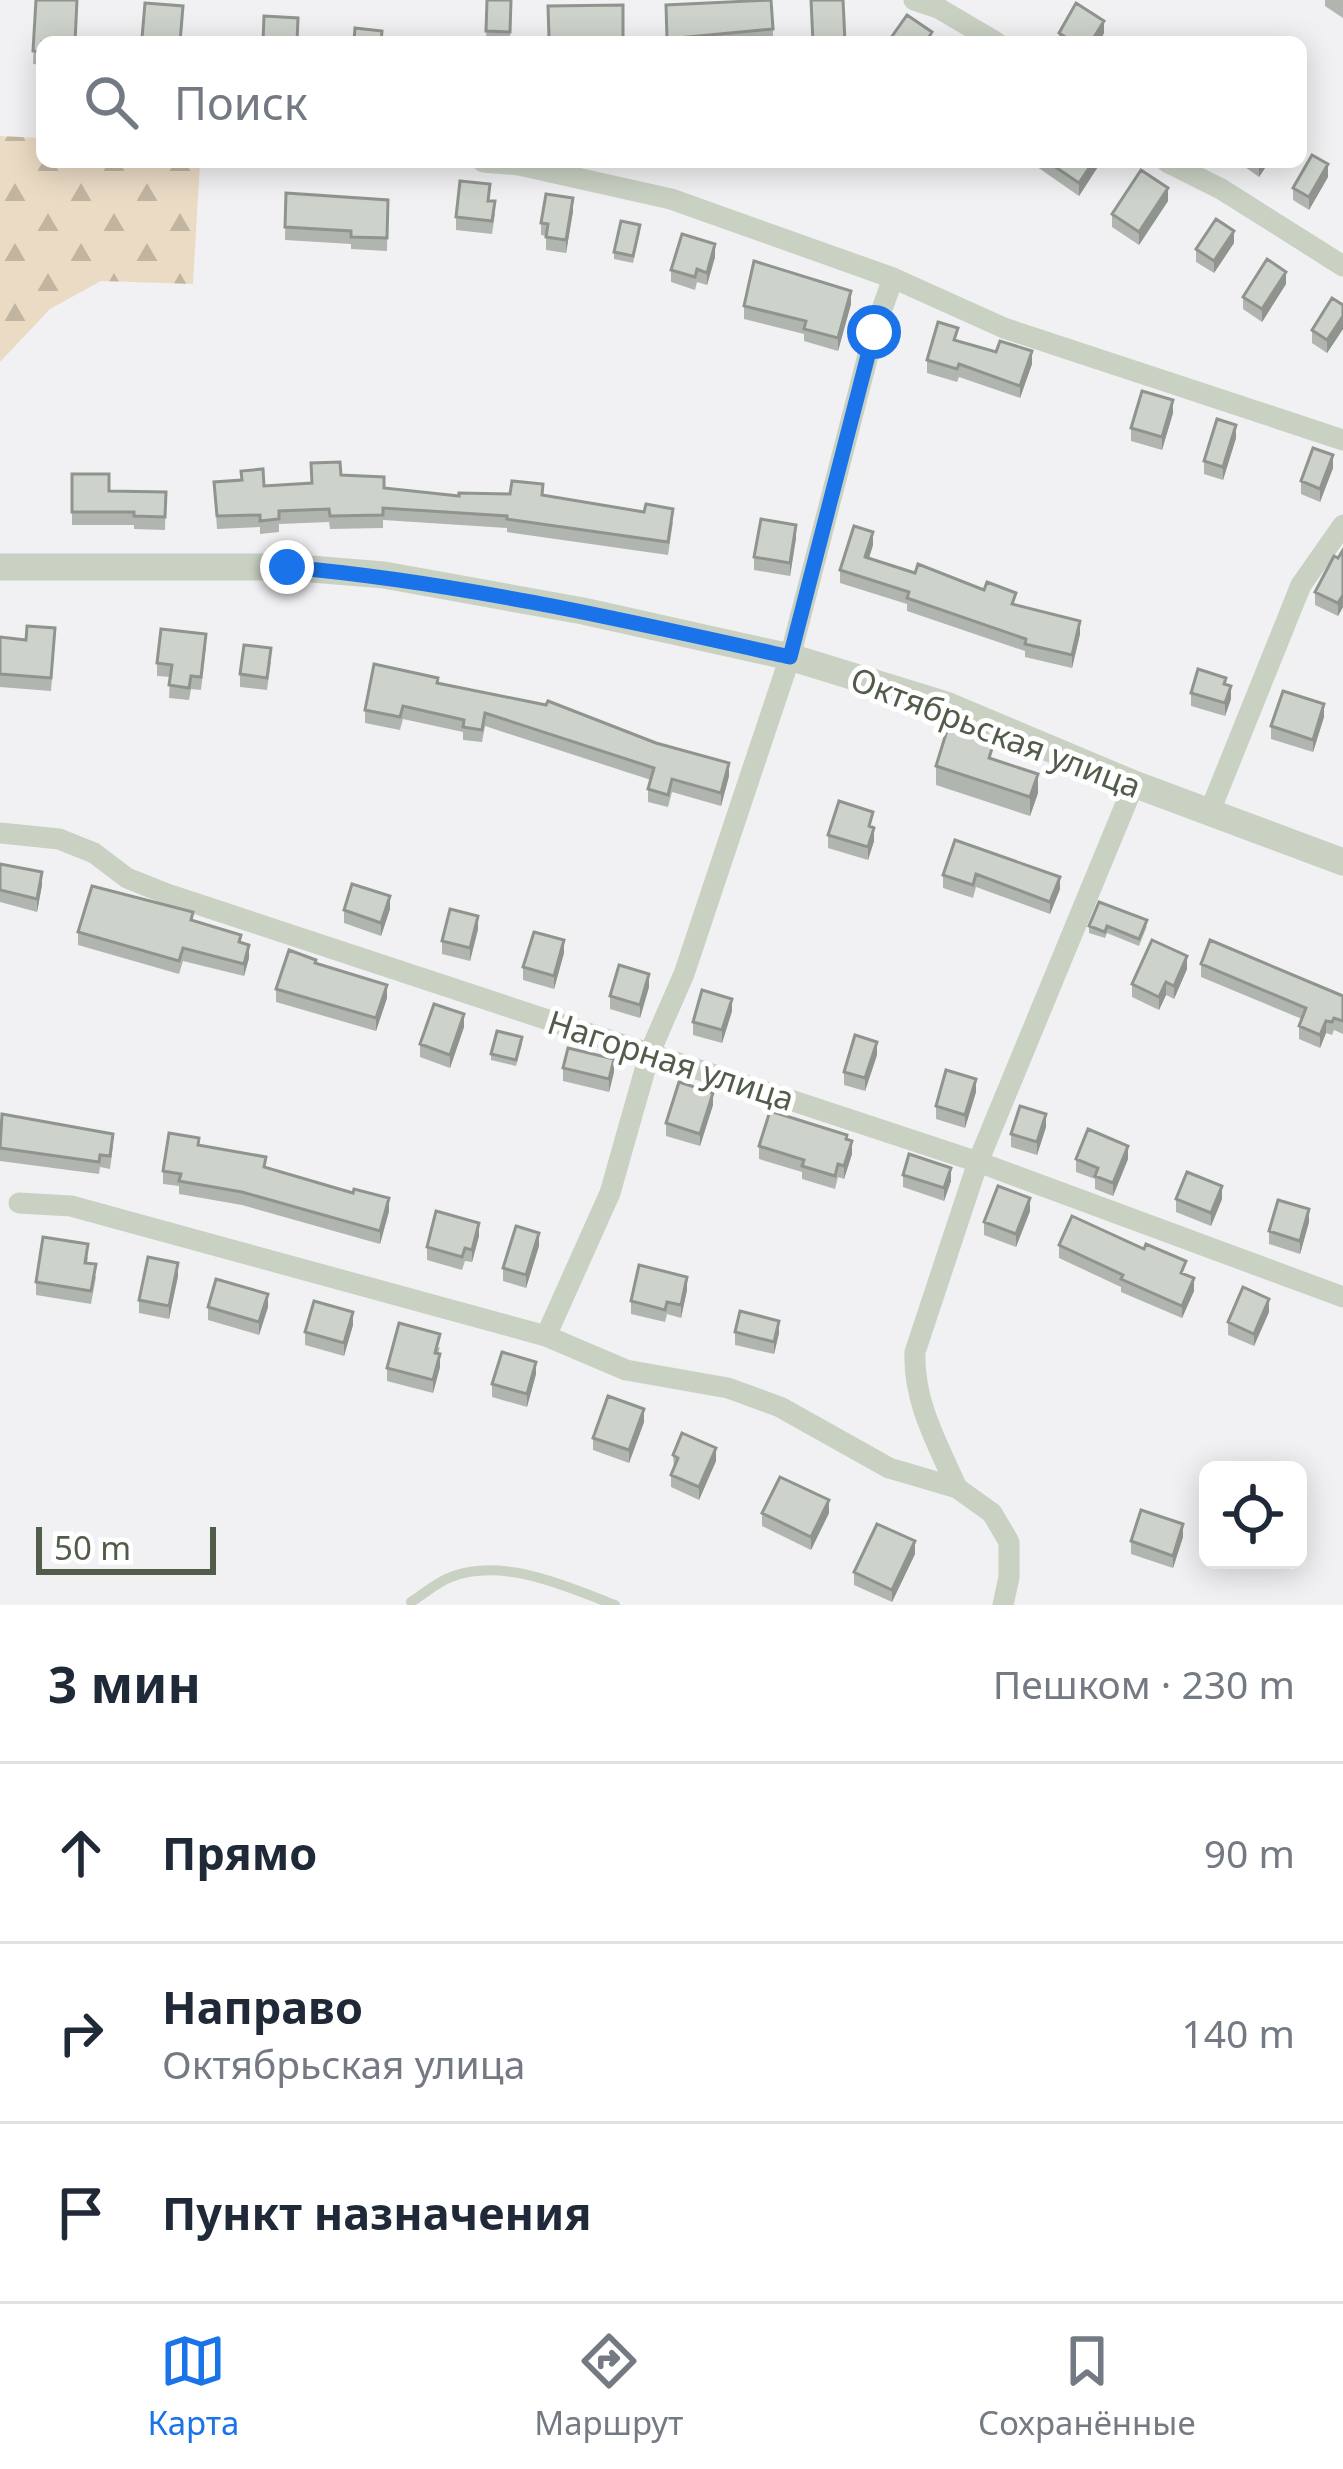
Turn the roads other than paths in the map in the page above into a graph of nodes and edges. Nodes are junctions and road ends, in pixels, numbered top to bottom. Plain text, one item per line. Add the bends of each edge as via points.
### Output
1 (914, 0) edge
2 (986, 36) edge
3 (536, 168) edge
4 (1179, 168) edge
5 (1343, 266) edge
6 (893, 278) junction
7 (1343, 440) edge
8 (1343, 525) edge
9 (0, 567) edge
10 (790, 657) junction
11 (1133, 784) junction
12 (1210, 811) junction
13 (0, 832) edge
14 (1343, 862) edge
15 (650, 1052) junction
16 (978, 1162) junction
17 (20, 1203) dead end
18 (1343, 1297) edge
19 (546, 1336) junction
20 (957, 1488) junction
21 (411, 1603) edge
22 (615, 1605) edge
23 (1003, 1605) edge

1 - 2 street
3 - 6 street via 671,199
4 - 5 street
6 - 7 street via 1004,328
6 - 10 street
8 - 12 street via 1301,585
9 - 10 street, Октябрьская улица via 384,575
10 - 11 street, Октябрьская улица via 946,705
10 - 15 street
11 - 12 street, Октябрьская улица
11 - 16 street
12 - 14 street, Октябрьская улица
13 - 15 street, Нагорная улица via 59,839 166,894
15 - 16 street, Нагорная улица
15 - 19 street via 610,1193
16 - 18 street, Нагорная улица
16 - 20 street via 915,1352 921,1407
17 - 19 street via 71,1207
19 - 20 street via 626,1370 728,1388 780,1407 889,1468
20 - 23 street via 992,1513 1009,1542
21 - 22 lane via 448,1578 478,1570 517,1572

